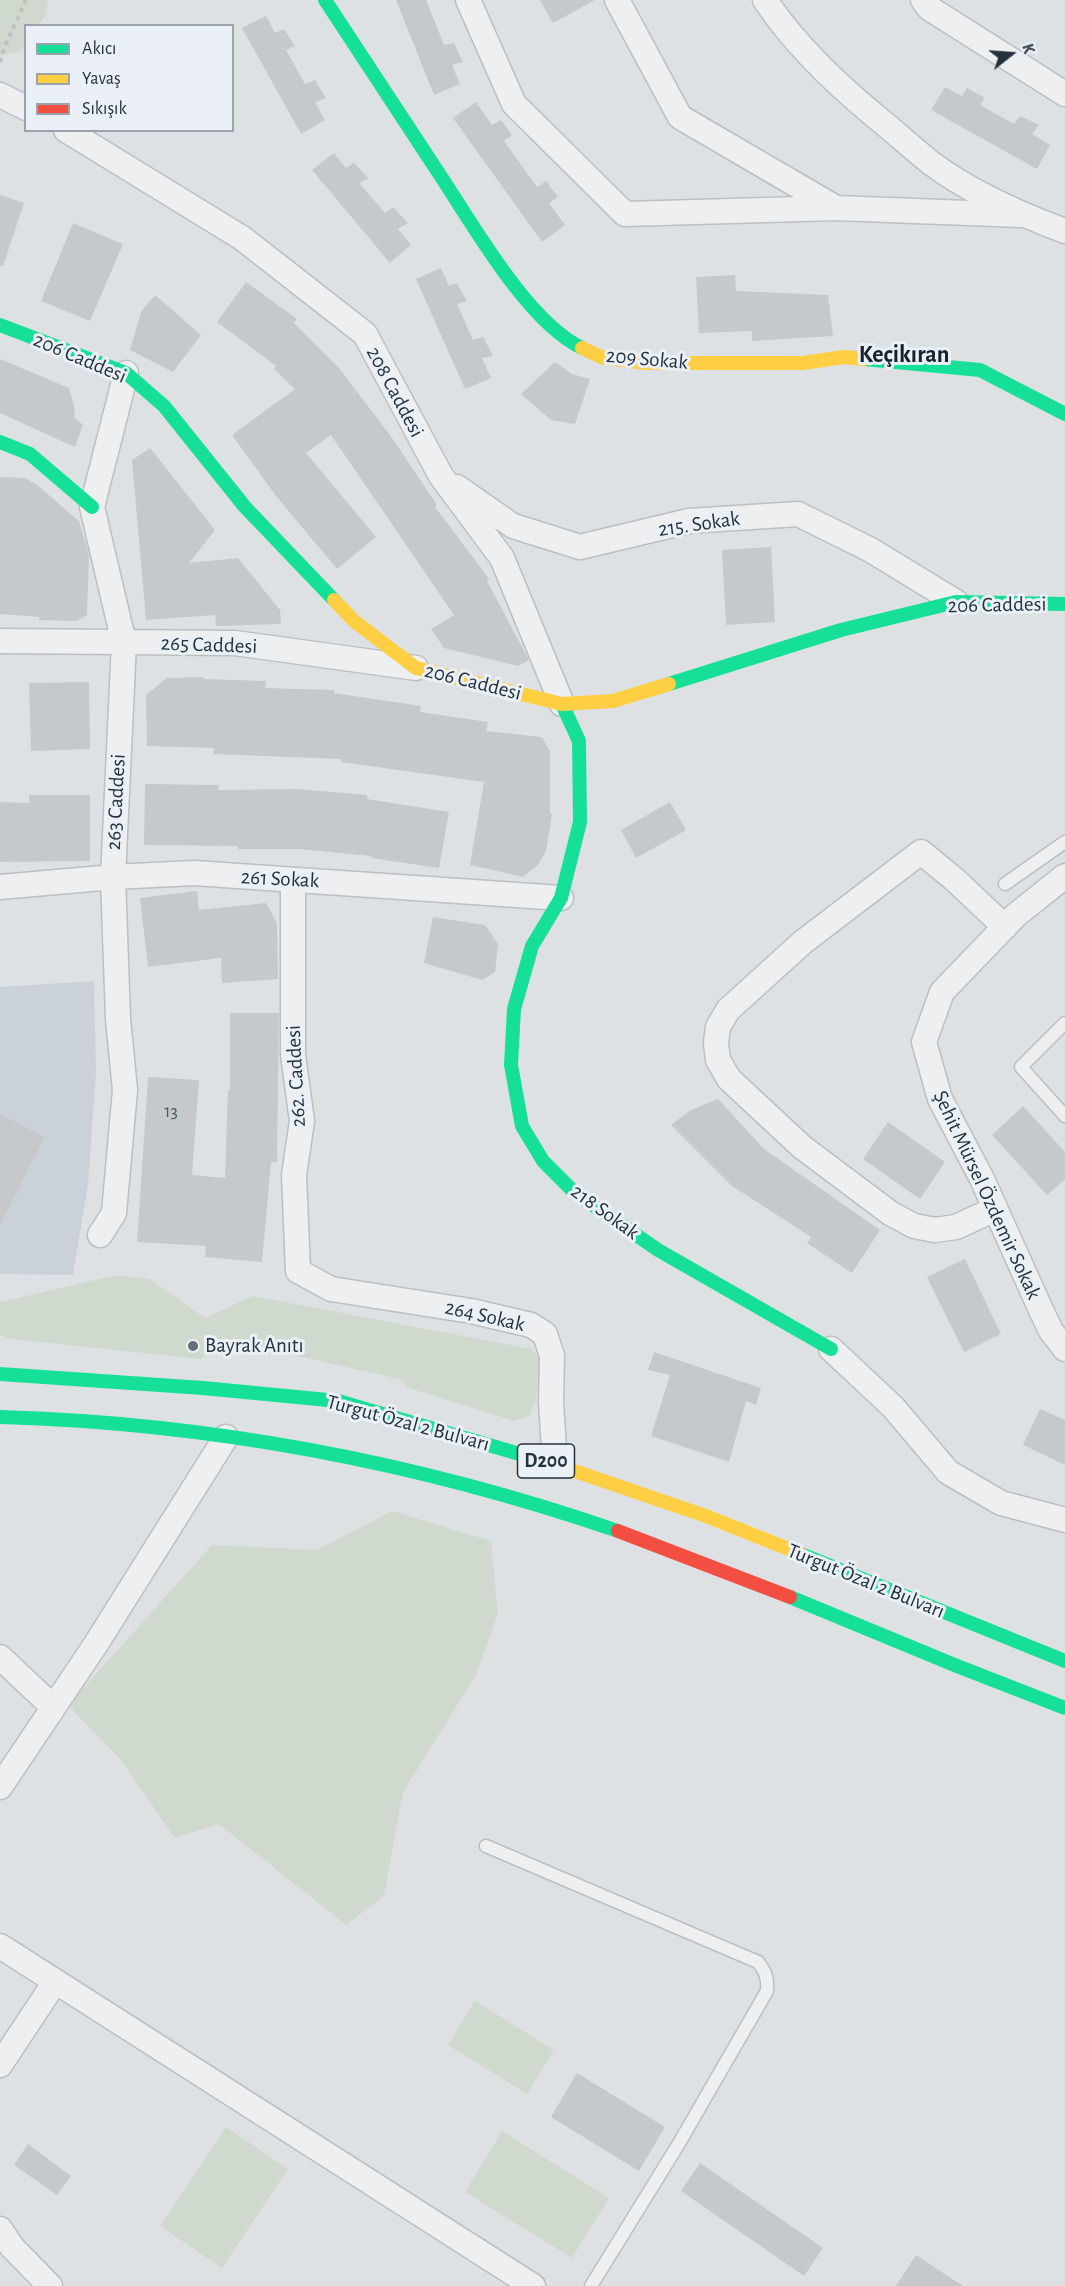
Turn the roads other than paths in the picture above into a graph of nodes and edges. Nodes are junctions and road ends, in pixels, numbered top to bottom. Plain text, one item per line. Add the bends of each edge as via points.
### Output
1 (325, 0) edge
2 (468, 0) edge
3 (617, 0) edge
4 (765, 0) edge
5 (922, 0) edge
6 (1065, 94) edge
7 (0, 95) edge
8 (24, 107) edge
9 (69, 132) edge
10 (836, 208) junction
11 (1021, 215) junction
12 (1065, 231) edge
13 (0, 325) edge
14 (126, 373) junction
15 (1065, 414) edge
16 (0, 442) edge
17 (441, 476) junction
18 (92, 507) junction
19 (956, 602) junction
20 (1065, 604) edge
21 (0, 641) edge
22 (124, 643) junction
23 (416, 668) junction
24 (561, 704) junction
25 (1065, 842) edge
26 (1065, 876) edge
27 (112, 877) junction
28 (293, 881) junction
29 (1005, 884) dead end
30 (0, 887) edge
31 (561, 898) junction
32 (1005, 927) junction
33 (1065, 1023) edge
34 (1065, 1116) edge
35 (995, 1209) junction
36 (100, 1235) dead end
37 (298, 1271) joint
38 (831, 1349) joint
39 (1065, 1349) edge
40 (5, 1372) edge
41 (0, 1418) edge
42 (226, 1437) junction
43 (555, 1464) junction
44 (1065, 1520) edge
45 (0, 1657) edge
46 (1065, 1661) edge
47 (53, 1707) junction
48 (1065, 1708) edge
49 (0, 1786) edge
50 (486, 1846) dead end
51 (0, 1946) edge
52 (55, 1982) junction
53 (0, 2065) edge
54 (0, 2229) edge
55 (50, 2286) edge
56 (533, 2286) edge
57 (591, 2286) edge

1 - 15 main road, 209 Sokak via 493,256 539,315 574,344 601,357 645,363 803,363 844,357 980,370
2 - 10 street via 514,104 625,214
3 - 10 street via 680,117
4 - 11 street via 806,52 847,93 932,164
5 - 6 street
7 - 8 street
9 - 17 street, 208 Caddesi via 242,238 365,334
10 - 11 street
11 - 12 street
13 - 14 main road, 206 Caddesi
14 - 18 street, 263 Caddesi
14 - 23 main road, 206 Caddesi via 164,406 245,507 354,621
16 - 18 main road via 30,454
17 - 19 street, 215. Sokak via 513,526 580,548 689,521 798,514 869,549
17 - 24 street, 208 Caddesi via 502,558
18 - 22 street, 263 Caddesi
19 - 20 main road, 206 Caddesi
19 - 24 main road, 206 Caddesi via 842,630 614,701
21 - 22 street, 265 Caddesi
22 - 23 street, 265 Caddesi via 235,643
22 - 27 street, 263 Caddesi
23 - 24 main road, 206 Caddesi
24 - 31 main road, 218 Sokak via 579,741 580,822
25 - 29 lane
26 - 32 street, Şehit Mürsel Özdemir Sokak
27 - 28 street, 261 Sokak via 194,873
27 - 30 street, 261 Sokak
27 - 36 street, 263 Caddesi via 125,1090 114,1213
28 - 31 street, 261 Sokak
28 - 37 street, 262. Caddesi via 293,1055 302,1121 294,1174
31 - 38 main road, 218 Sokak via 532,946 514,1009 511,1065 522,1126 543,1161 573,1192 658,1250
32 - 35 street, Şehit Mürsel Özdemir Sokak via 942,992 924,1042 940,1099
32 - 35 street via 921,852 803,942 728,1010 718,1027 716,1043 718,1060 729,1079 802,1147 890,1213 914,1226 935,1230 957,1227
33 - 34 lane via 1021,1067
35 - 39 street, Şehit Mürsel Özdemir Sokak via 1051,1331
37 - 43 street, 264 Sokak via 331,1289 471,1311 531,1325 545,1334 552,1356
38 - 44 street, 218 Sokak via 893,1407 948,1472 1001,1503
40 - 43 main road, Turgut Özal 2 Bulvarı / D200 via 338,1401
41 - 42 main road, Turgut Özal 2 Bulvarı / D200 via 138,1426
42 - 47 street
42 - 48 main road, Turgut Özal 2 Bulvarı / D200 via 316,1451 545,1506 637,1537
43 - 46 main road, Turgut Özal 2 Bulvarı / D200 via 706,1516
45 - 47 street
47 - 49 street
50 - 57 lane via 758,1962 768,1981 767,1991 678,2145
51 - 52 street
52 - 53 street
52 - 56 street
54 - 55 street

